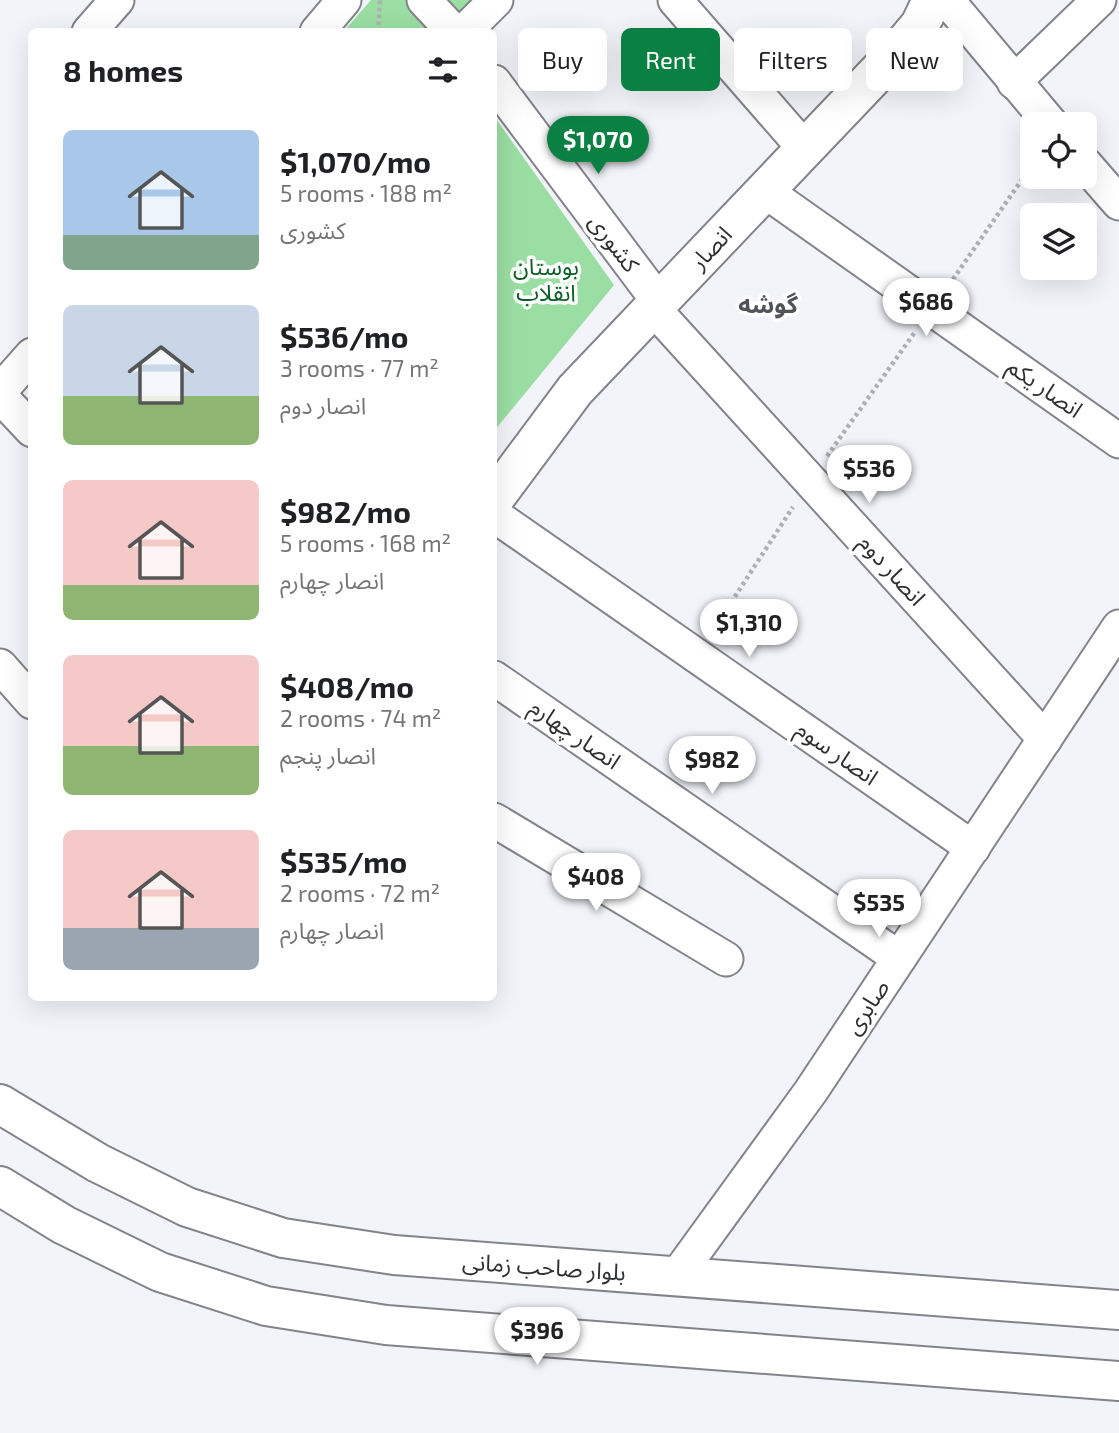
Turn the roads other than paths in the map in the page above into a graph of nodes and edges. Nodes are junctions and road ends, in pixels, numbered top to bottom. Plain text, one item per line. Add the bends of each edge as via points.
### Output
1 (117, 0) edge
2 (344, 0) edge
3 (424, 0) edge
4 (496, 0) edge
5 (675, 0) edge
6 (932, 0) edge
7 (947, 0) edge
8 (1099, 0) edge
9 (92, 28) edge
10 (320, 28) edge
11 (450, 28) edge
12 (468, 28) edge
13 (1014, 82) junction
14 (497, 86) edge
15 (1040, 112) edge
16 (805, 149) junction
17 (765, 191) junction
18 (656, 305) junction
19 (28, 360) edge
20 (0, 393) edge
21 (28, 425) edge
22 (1119, 440) edge
23 (497, 495) edge
24 (497, 517) edge
25 (1119, 627) edge
26 (0, 666) edge
27 (497, 680) edge
28 (28, 698) edge
29 (1045, 738) junction
30 (497, 822) edge
31 (973, 848) junction
32 (899, 958) junction
33 (726, 959) dead end
34 (0, 1104) edge
35 (0, 1186) edge
36 (676, 1277) junction
37 (1119, 1310) edge
38 (1119, 1381) edge

1 - 9 street
2 - 10 street
3 - 11 street
4 - 12 street
5 - 16 street
6 - 16 main road, انصار via 906,42
7 - 13 street
8 - 13 street
13 - 15 street
14 - 18 street, کشوری
16 - 17 main road, انصار
17 - 18 main road, انصار
17 - 22 street, انصار یکم
18 - 23 main road, انصار via 575,390
18 - 29 street, انصار دوم
19 - 20 street
20 - 21 street
24 - 31 street, انصار سوم
25 - 29 street, صابری
26 - 28 street
27 - 32 street, انصار چهارم
29 - 31 street, صابری
30 - 33 street
31 - 32 street, صابری
32 - 36 street, صابری via 811,1091
34 - 36 main road, بلوار صاحب زمانی via 98,1163 187,1207 283,1238 394,1255
35 - 38 main road via 64,1225 160,1272 267,1306 386,1325
36 - 37 main road, بلوار صاحب زمانی

